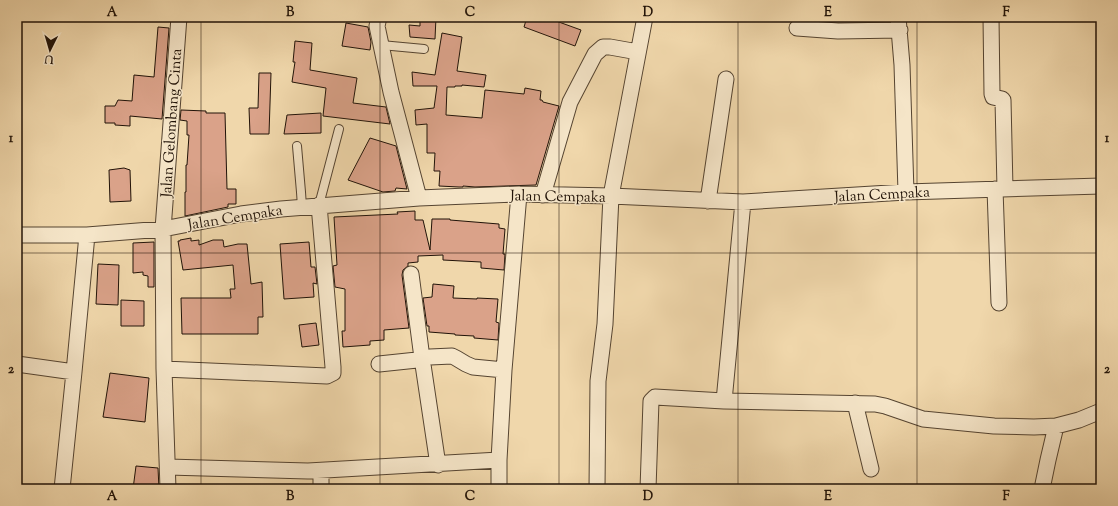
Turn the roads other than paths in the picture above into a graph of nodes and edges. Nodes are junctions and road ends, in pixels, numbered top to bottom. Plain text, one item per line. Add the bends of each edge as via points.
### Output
1 (179, 17) edge
2 (379, 17) edge
3 (645, 17) edge
4 (991, 17) edge
5 (899, 23) edge
6 (797, 28) dead end
7 (381, 45) junction
8 (424, 49) dead end
9 (638, 52) junction
10 (726, 79) dead end
11 (340, 130) dead end
12 (296, 146) dead end
13 (1101, 186) edge
14 (1000, 189) junction
15 (906, 192) junction
16 (519, 194) junction
17 (543, 195) junction
18 (611, 196) junction
19 (419, 198) junction
20 (708, 201) junction
21 (743, 202) junction
22 (319, 205) junction
23 (302, 207) junction
24 (163, 229) junction
25 (17, 235) edge
26 (87, 235) junction
27 (411, 274) dead end
28 (999, 303) dead end
29 (422, 358) junction
30 (17, 364) edge
31 (379, 364) dead end
32 (164, 369) junction
33 (504, 370) junction
34 (74, 372) junction
35 (724, 401) junction
36 (855, 403) junction
37 (1101, 411) edge
38 (1056, 426) junction
39 (499, 460) junction
40 (438, 465) junction
41 (168, 467) junction
42 (871, 469) dead end
43 (322, 471) junction
44 (62, 489) edge
45 (168, 489) edge
46 (322, 489) edge
47 (499, 489) edge
48 (598, 489) edge
49 (648, 489) edge
50 (1042, 489) edge

1 - 24 street, Jalan Gelombang Cinta
2 - 7 street via 377,26
3 - 9 street
4 - 14 street via 992,94 993,97 1002,99
5 - 6 street via 838,31
5 - 15 street
7 - 8 lane
7 - 19 street
9 - 17 street via 603,47 595,54 570,102
9 - 18 street
10 - 20 street
11 - 22 lane
12 - 23 lane
13 - 14 street, Jalan Cempaka
14 - 15 street, Jalan Cempaka
14 - 28 street
15 - 21 street, Jalan Cempaka
16 - 17 street, Jalan Cempaka
16 - 19 street, Jalan Cempaka
16 - 33 street
17 - 18 street, Jalan Cempaka
18 - 20 street, Jalan Cempaka
18 - 48 street via 605,324 598,381
19 - 22 street, Jalan Cempaka
20 - 21 street, Jalan Cempaka
21 - 35 street
22 - 23 street, Jalan Cempaka
22 - 32 street via 333,373 327,376
23 - 24 street, Jalan Cempaka via 241,214
24 - 26 street, Jalan Cempaka
24 - 32 street, Jalan Gelombang Cinta
25 - 26 street, Jalan Cempaka
26 - 34 street
27 - 29 street
29 - 31 street
29 - 33 street via 452,356 473,367
29 - 40 street
30 - 34 street
32 - 41 street, Jalan Gelombang Cinta
33 - 39 street
34 - 44 street
35 - 36 street
35 - 49 street via 652,398
36 - 38 street via 885,406 923,419 994,426
36 - 42 street
37 - 38 street
38 - 50 street
39 - 40 street
39 - 47 street
40 - 43 street
41 - 43 street
41 - 45 street, Jalan Gelombang Cinta
43 - 46 street

